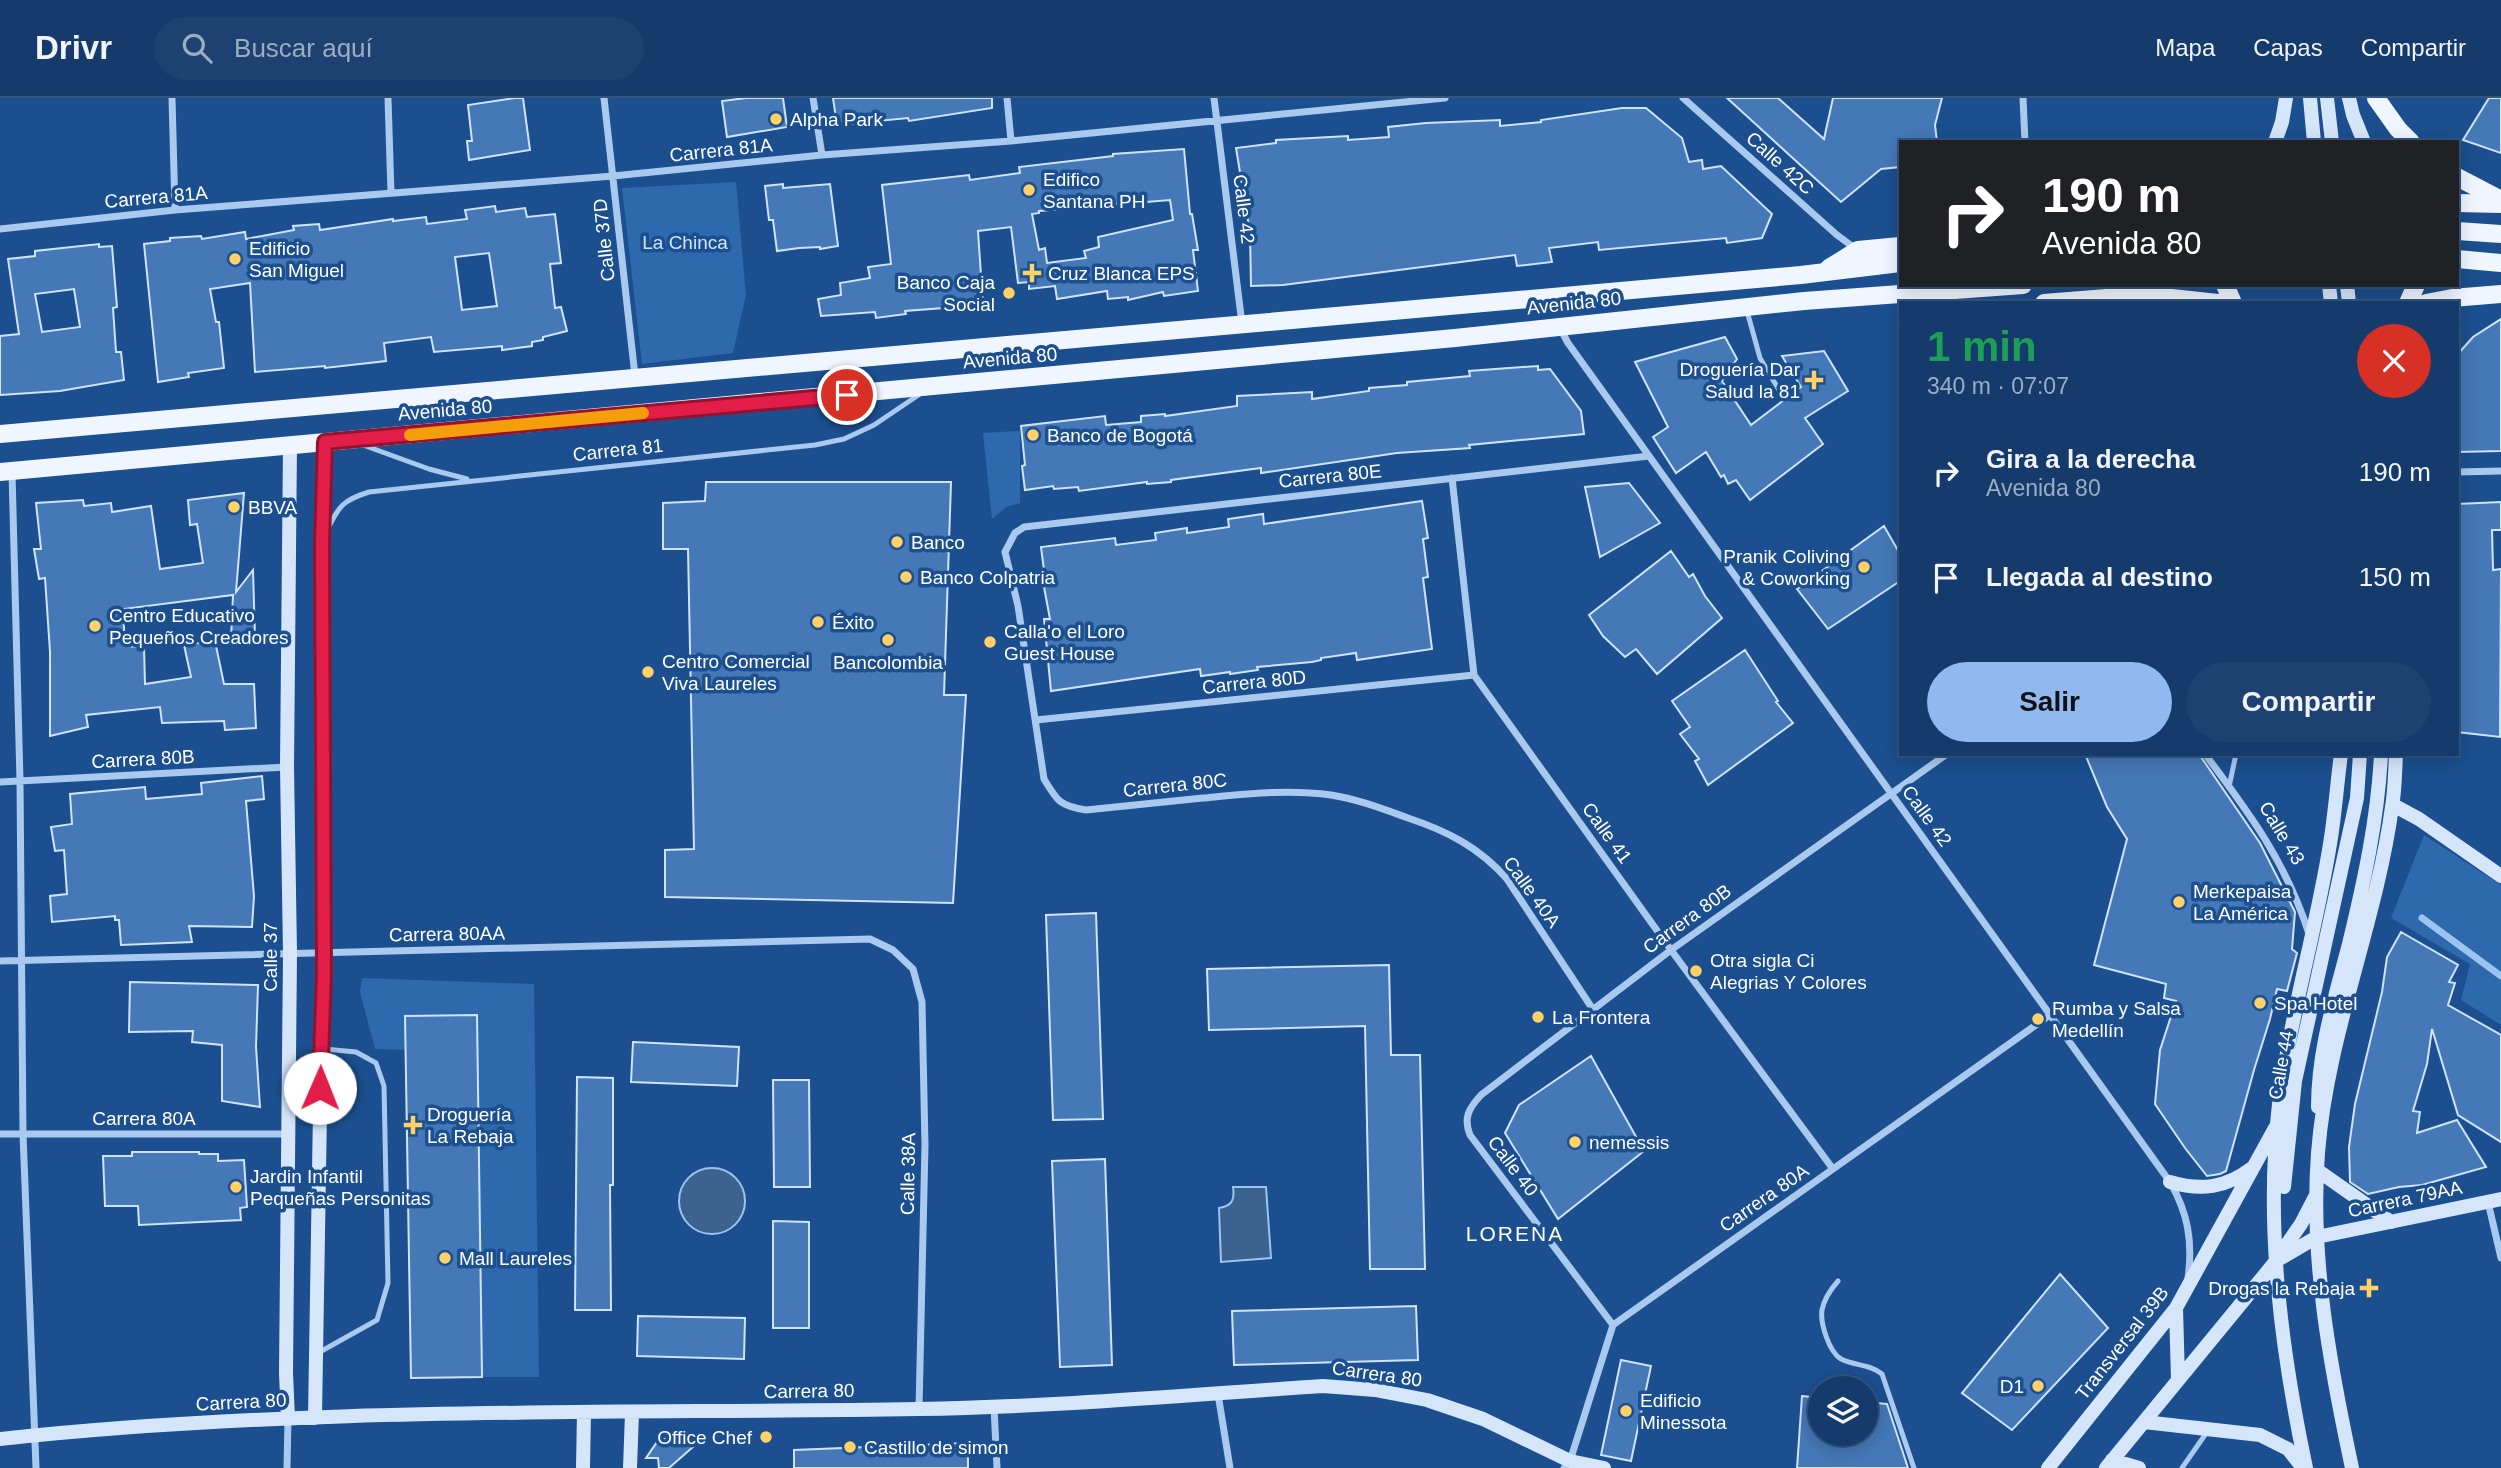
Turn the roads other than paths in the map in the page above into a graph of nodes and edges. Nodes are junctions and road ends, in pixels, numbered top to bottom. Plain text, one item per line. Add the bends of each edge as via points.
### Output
1 (172, 98) edge
2 (388, 98) edge
3 (604, 98) edge
4 (813, 98) edge
5 (1007, 98) edge
6 (1214, 98) edge
7 (1446, 98) edge
8 (1683, 98) edge
9 (2022, 98) edge
10 (2286, 98) edge
11 (2310, 98) edge
12 (2327, 98) edge
13 (2349, 98) edge
14 (2376, 98) edge
15 (1397, 101) edge
16 (1217, 122) junction
17 (2025, 140) edge
18 (2276, 140) edge
19 (2314, 140) edge
20 (2332, 140) edge
21 (2363, 140) edge
22 (2410, 140) edge
23 (1011, 141) junction
24 (822, 155) junction
25 (613, 176) junction
26 (2459, 178) edge
27 (391, 193) junction
28 (2459, 202) edge
29 (2501, 202) edge
30 (175, 210) junction
31 (0, 229) edge
32 (2459, 231) edge
33 (2501, 234) edge
34 (1899, 246) edge
35 (1858, 250) junction
36 (2459, 259) edge
37 (1899, 263) edge
38 (2501, 263) edge
39 (1821, 273) junction
40 (2007, 287) edge
41 (2501, 294) edge
42 (2416, 295) edge
43 (2150, 299) edge
44 (1897, 301) edge
45 (2097, 301) edge
46 (2184, 301) edge
47 (1746, 307) junction
48 (1242, 324) junction
49 (1559, 326) junction
50 (635, 378) junction
51 (929, 387) junction
52 (1782, 395) dead end
53 (0, 434) edge
54 (351, 440) junction
55 (325, 442) junction
56 (290, 445) junction
57 (1649, 456) junction
58 (6, 471) edge
59 (2501, 471) edge
60 (2459, 472) edge
61 (1452, 478) junction
62 (472, 480) junction
63 (322, 543) junction
64 (1474, 676) junction
65 (1036, 720) junction
66 (1944, 756) edge
67 (2206, 756) edge
68 (2236, 756) edge
69 (2341, 756) edge
70 (2360, 756) edge
71 (2381, 756) edge
72 (2396, 756) edge
73 (288, 767) junction
74 (20, 781) junction
75 (0, 782) edge
76 (2229, 787) junction
77 (1891, 794) junction
78 (2393, 805) junction
79 (1381, 809) joint
80 (2501, 876) edge
81 (2311, 939) junction
82 (893, 950) joint
83 (1671, 950) junction
84 (290, 953) junction
85 (323, 953) junction
86 (0, 961) edge
87 (21, 961) junction
88 (1592, 1008) junction
89 (2050, 1015) junction
90 (321, 1049) junction
91 (2277, 1124) junction
92 (1466, 1126) joint
93 (0, 1134) edge
94 (23, 1134) junction
95 (288, 1134) junction
96 (2318, 1152) junction
97 (2260, 1159) junction
98 (1833, 1169) junction
99 (2317, 1170) junction
100 (2170, 1182) junction
101 (2317, 1193) junction
102 (2494, 1200) edge
103 (2391, 1222) junction
104 (2317, 1237) junction
105 (2501, 1258) edge
106 (2276, 1261) junction
107 (1838, 1281) dead end
108 (2176, 1308) junction
109 (1613, 1325) junction
110 (315, 1354) junction
111 (2178, 1380) junction
112 (1218, 1393) junction
113 (994, 1407) junction
114 (919, 1409) junction
115 (584, 1412) junction
116 (632, 1413) junction
117 (315, 1418) junction
118 (288, 1419) junction
119 (2144, 1422) junction
120 (2208, 1429) junction
121 (35, 1435) junction
122 (0, 1439) edge
123 (1567, 1464) edge
124 (2109, 1464) edge
125 (36, 1468) edge
126 (287, 1468) edge
127 (583, 1468) edge
128 (630, 1468) edge
129 (997, 1468) edge
130 (1230, 1468) edge
131 (1604, 1468) edge
132 (1914, 1468) edge
133 (2048, 1468) edge
134 (2139, 1468) edge
135 (2182, 1468) edge
136 (2304, 1468) edge
137 (2352, 1468) edge

1 - 30 street
2 - 27 street
3 - 25 street, Calle 37D
4 - 24 street
5 - 23 street
6 - 16 street, Calle 42
7 - 15 street, Carrera 81A
8 - 35 street, Calle 42C
9 - 17 street
10 - 18 street
11 - 19 street
12 - 20 street
13 - 21 street
14 - 22 main road
15 - 16 street, Carrera 81A
16 - 23 street, Carrera 81A
16 - 48 street, Calle 42
23 - 24 street, Carrera 81A
24 - 25 street, Carrera 81A
25 - 27 street, Carrera 81A
25 - 50 street, Calle 37D
26 - 29 main road
27 - 30 street, Carrera 81A
28 - 29 main road
30 - 31 street, Carrera 81A
32 - 33 main road
34 - 35 main road
35 - 39 main road
36 - 38 main road
37 - 39 main road, Avenida 80
39 - 48 main road, Avenida 80
40 - 44 main road, Avenida 80
41 - 42 main road
43 - 45 main road
43 - 46 main road
44 - 47 main road, Avenida 80 via 1804,301
47 - 49 main road, Avenida 80
47 - 52 lane via 1760,358
48 - 50 main road, Avenida 80
49 - 51 main road, Avenida 80
49 - 57 street, Calle 42
50 - 53 main road, Avenida 80
51 - 54 main road, Avenida 80
51 - 62 lane, Carrera 81 via 874,425 816,445
54 - 55 main road, Avenida 80
54 - 62 lane
55 - 56 main road, Avenida 80
55 - 63 street
56 - 58 main road, Avenida 80
56 - 73 street, Calle 37
57 - 61 street, Carrera 80E
57 - 77 street, Calle 42
58 - 74 street
59 - 60 street
61 - 64 street, Calle 41
61 - 65 street, Carrera 80E via 1024,527 1015,533 1005,552
62 - 63 lane, Carrera 81 via 349,498 337,509
63 - 85 street
64 - 65 street, Carrera 80D
64 - 83 street, Calle 41
65 - 79 street, Carrera 80C via 1044,779 1067,807 1086,810 1287,792 1335,796
66 - 77 street, Carrera 80B
67 - 76 street, Calle 43
68 - 76 lane
69 - 81 street, Calle 44 via 2330,844
70 - 106 street, Calle 44 via 2357,798 2295,1081
71 - 96 street, Calle 44 via 2379,800 2318,1072
72 - 78 street, Calle 44
73 - 74 street, Carrera 80B
73 - 84 street, Calle 37
74 - 75 street, Carrera 80B
74 - 87 street
76 - 81 street, Calle 43 via 2281,863
77 - 83 street, Carrera 80B
77 - 89 street, Calle 42
78 - 80 street
78 - 96 street, Calle 44 via 2330,1077
79 - 88 street, Calle 40A via 1441,829 1491,861
81 - 91 street, Calle 44
82 - 85 street, Carrera 80AA via 870,939
82 - 114 street, Calle 38A via 913,969 922,1002 925,1145
83 - 88 street, Carrera 80B
83 - 98 street, Calle 41
84 - 85 street, Carrera 80AA
84 - 87 street, Carrera 80AA
84 - 95 street, Calle 37
85 - 90 street
86 - 87 street, Carrera 80AA
87 - 94 street
88 - 92 street, Carrera 80B via 1481,1095 1471,1106
89 - 98 street, Carrera 80A
89 - 100 street, Calle 42
90 - 110 street
90 - 110 lane via 356,1052 376,1063 384,1086 388,1283 377,1320
91 - 97 street, Transversal 39B
91 - 106 street, Calle 44
92 - 109 street, Calle 40
93 - 94 street, Carrera 80A
94 - 95 street, Carrera 80A
94 - 121 street
95 - 118 street, Calle 37
96 - 99 street, Calle 44
97 - 100 street via 2241,1176 2219,1186 2194,1188
97 - 108 street, Transversal 39B
98 - 109 street, Carrera 80A
99 - 101 street, Calle 44
99 - 103 street
100 - 108 street, Calle 42 via 2185,1212 2191,1244 2188,1277
101 - 104 street, Calle 44
101 - 106 street
102 - 103 street, Carrera 79AA
102 - 105 street
103 - 104 street, Carrera 79AA
104 - 106 street
104 - 137 street, Calle 44 via 2320,1287
106 - 111 street
106 - 136 street, Calle 44
107 - 132 lane via 1822,1311 1828,1344 1840,1358 1882,1374
108 - 111 street
108 - 133 street, Transversal 39B
109 - 123 street
110 - 117 street
111 - 119 street
112 - 113 street, Carrera 80
112 - 123 street, Carrera 80 via 1323,1386 1427,1400 1483,1419
112 - 130 street
113 - 114 street, Carrera 80
113 - 129 street
114 - 116 street, Carrera 80
115 - 116 street, Carrera 80
115 - 117 street, Carrera 80
115 - 127 street
116 - 128 street
117 - 118 street, Carrera 80
118 - 121 street, Carrera 80
118 - 126 street, Calle 37
119 - 120 street
119 - 124 street
120 - 135 lane
120 - 136 street via 2270,1439
121 - 122 street, Carrera 80
121 - 125 street
123 - 131 street, Carrera 80
124 - 134 street

